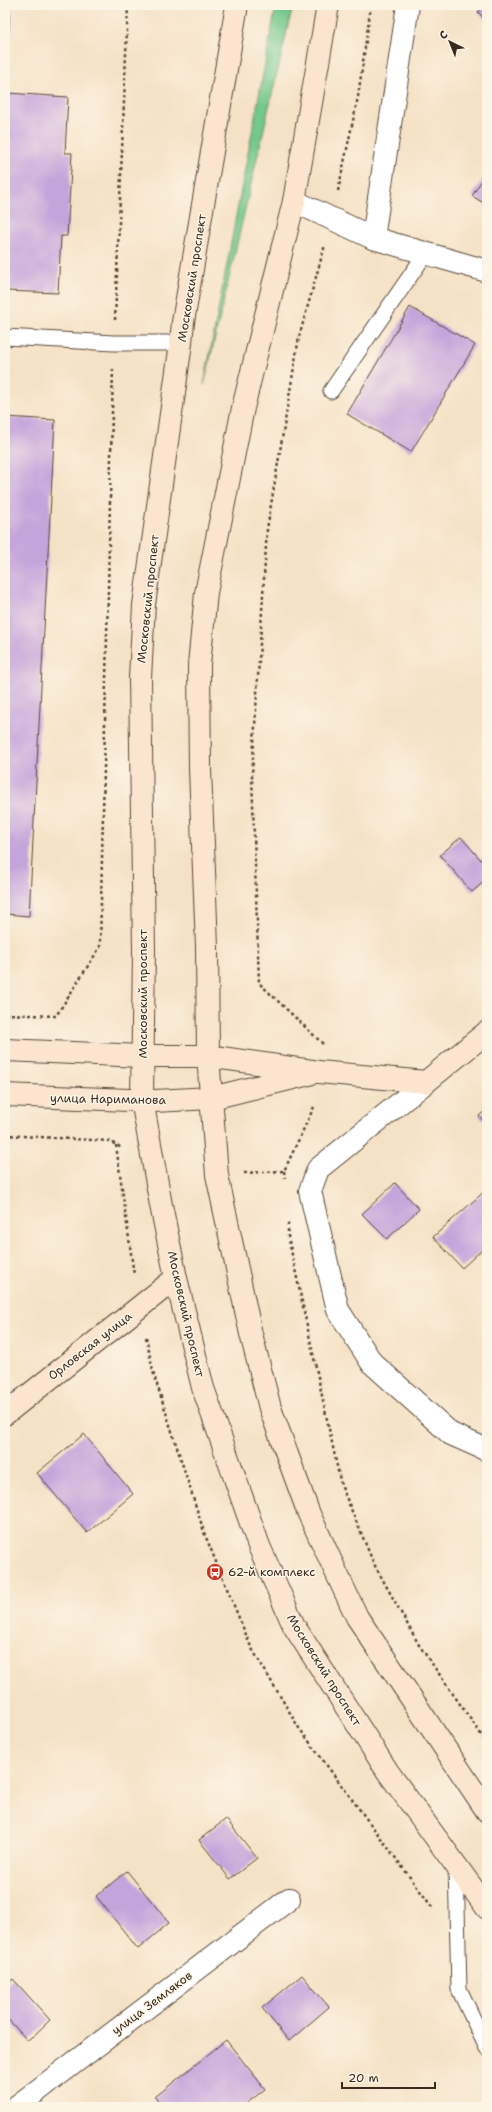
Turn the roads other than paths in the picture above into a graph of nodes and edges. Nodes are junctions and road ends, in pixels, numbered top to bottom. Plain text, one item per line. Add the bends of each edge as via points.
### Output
1 (237, 5) edge
2 (328, 5) edge
3 (408, 5) edge
4 (294, 201) junction
5 (372, 238) junction
6 (426, 253) junction
7 (487, 271) edge
8 (5, 337) edge
9 (181, 343) junction
10 (331, 391) dead end
11 (487, 1032) edge
12 (5, 1050) edge
13 (142, 1056) junction
14 (208, 1056) junction
15 (319, 1072) junction
16 (426, 1082) junction
17 (5, 1095) edge
18 (212, 1098) junction
19 (142, 1100) junction
20 (176, 1278) junction
21 (5, 1414) edge
22 (487, 1450) edge
23 (487, 1811) edge
24 (456, 1864) junction
25 (288, 1898) dead end
26 (487, 1908) edge
27 (487, 2048) edge
28 (5, 2097) edge
29 (13, 2107) edge
30 (16, 2107) edge

1 - 9 main road, Московский проспект
2 - 4 main road
3 - 5 street
4 - 5 street
4 - 14 main road via 243,408 206,593 199,665
5 - 6 street
6 - 7 street
6 - 10 lane
8 - 9 lane via 114,343
9 - 13 main road, Московский проспект via 144,605 140,678 144,950
11 - 16 main road
12 - 13 main road
13 - 14 main road
13 - 19 main road, Московский проспект
14 - 15 main road
14 - 18 main road
15 - 16 main road
15 - 18 main road, улица Нариманова
16 - 22 street via 318,1169 310,1191 338,1310 372,1363 451,1434
17 - 19 main road, улица Нариманова
18 - 19 main road, улица Нариманова
18 - 23 main road via 217,1175 251,1334 270,1408 309,1514 357,1617
19 - 20 main road, Московский проспект
20 - 21 main road, Орловская улица
20 - 24 main road, Московский проспект via 203,1388 259,1546 294,1626 388,1772
24 - 26 main road, Московский проспект
24 - 27 lane via 459,1989
25 - 30 street, улица Земляков
28 - 29 street

